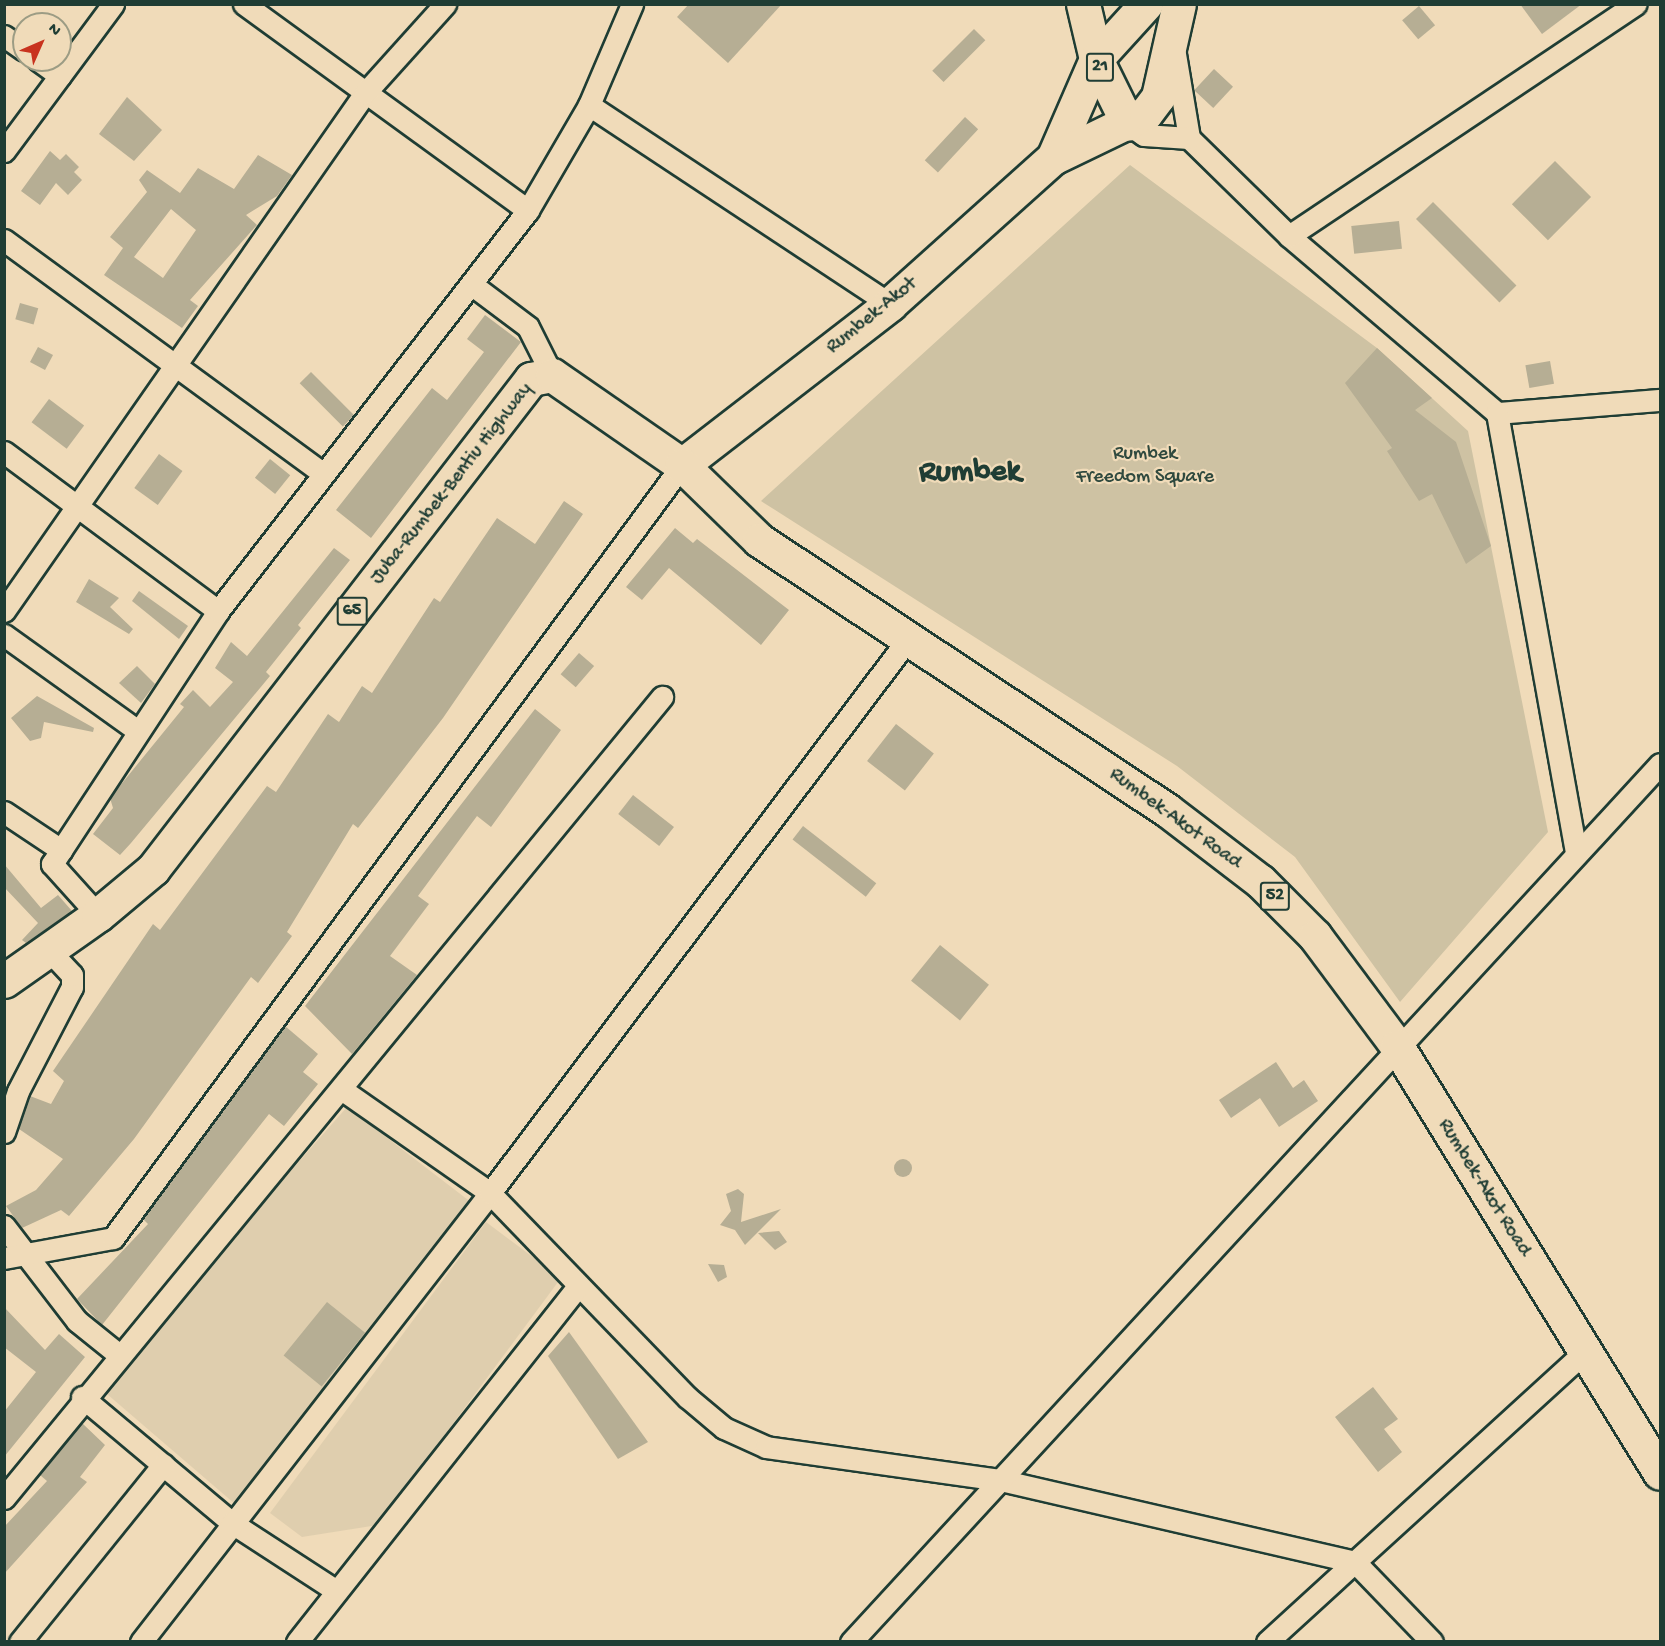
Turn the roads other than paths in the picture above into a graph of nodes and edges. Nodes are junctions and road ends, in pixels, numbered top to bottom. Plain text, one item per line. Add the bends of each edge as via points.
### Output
1 (113, 4) edge
2 (244, 4) edge
3 (445, 4) edge
4 (632, 4) edge
5 (1083, 4) edge
6 (1179, 4) edge
7 (1636, 4) edge
8 (1145, 5) edge
9 (1174, 43) junction
10 (1096, 59) junction
11 (54, 72) edge
12 (60, 76) junction
13 (365, 93) junction
14 (589, 105) junction
15 (1128, 124) junction
16 (1189, 138) junction
17 (4, 151) edge
18 (1053, 158) junction
19 (528, 210) junction
20 (1289, 236) junction
21 (4, 240) edge
22 (471, 284) junction
23 (890, 304) junction
24 (175, 364) junction
25 (552, 375) junction
26 (1660, 400) edge
27 (1497, 413) junction
28 (4, 452) edge
29 (682, 465) junction
30 (324, 474) junction
31 (712, 491) joint
32 (77, 505) junction
33 (4, 611) edge
34 (218, 611) junction
35 (4, 635) edge
36 (908, 639) junction
37 (662, 697) dead end
38 (138, 731) junction
39 (1660, 764) edge
40 (4, 812) edge
41 (61, 850) junction
42 (1576, 853) junction
43 (98, 915) junction
44 (49, 950) junction
45 (4, 981) edge
46 (1397, 1046) junction
47 (344, 1090) junction
48 (4, 1132) edge
49 (490, 1193) junction
50 (4, 1226) edge
51 (13, 1256) edge
52 (578, 1286) junction
53 (1585, 1352) junction
54 (118, 1354) junction
55 (82, 1397) junction
56 (163, 1465) junction
57 (1660, 1473) edge
58 (1000, 1479) junction
59 (4, 1497) edge
60 (232, 1523) junction
61 (1355, 1562) junction
62 (335, 1590) junction
63 (855, 1640) edge
64 (20, 1641) edge
65 (141, 1641) edge
66 (297, 1641) edge
67 (1267, 1641) edge
68 (1432, 1641) edge

1 - 12 street
2 - 13 street
3 - 13 street
4 - 14 street
5 - 10 main road, 21
6 - 9 main road, Rumbek-Akot
7 - 20 street
8 - 9 main road
8 - 10 main road, Rumbek-Akot
9 - 15 main road, Rumbek-Akot via 1158,97
9 - 16 street
10 - 15 main road, 21
10 - 18 main road, Rumbek-Akot
11 - 12 street
12 - 17 street
13 - 19 street
13 - 24 street
14 - 19 street
14 - 23 street
15 - 16 street via 1144,135
15 - 18 main road, Rumbek-Akot
16 - 20 street
18 - 23 main road, Rumbek-Akot
19 - 22 street
20 - 27 street
21 - 24 street
22 - 25 street via 528,327
22 - 30 street
23 - 29 main road, Rumbek-Akot
24 - 30 street
24 - 32 street
25 - 29 main road, Juba-Rumbek-Bentiu Highway
25 - 43 main road, Juba-Rumbek-Bentiu Highway / 65 via 531,379 153,869
26 - 27 street
27 - 42 street
28 - 32 street
29 - 31 main road, Juba-Rumbek-Bentiu Highway
29 - 51 street via 113,1238
30 - 34 street
31 - 36 main road, Rumbek-Akot Road / 52 via 759,540
32 - 33 street
32 - 34 street
34 - 38 street
35 - 38 street
36 - 46 main road, Rumbek-Akot Road / 52 via 1167,810 1260,881 1315,936
36 - 49 street
37 - 47 street
38 - 41 street
39 - 42 street
40 - 41 street
41 - 43 street via 52,864
42 - 46 street
43 - 44 main road, Juba-Rumbek-Bentiu Highway / 65
44 - 45 main road, Juba-Rumbek-Bentiu Highway / 65
44 - 48 street via 72,975 72,987 18,1091
46 - 53 main road, Rumbek-Akot Road / 52
46 - 58 street
47 - 49 street
47 - 54 street
49 - 52 street
49 - 60 street
50 - 51 street
51 - 54 street via 77,1321
52 - 58 street via 687,1397 724,1428 765,1447
52 - 62 street
53 - 57 main road, Rumbek-Akot Road / 52
53 - 61 street
54 - 55 street
55 - 56 street
55 - 59 street
56 - 60 street
56 - 64 street
58 - 61 street
58 - 63 street
60 - 62 street
60 - 65 street
61 - 67 street
61 - 68 street
62 - 66 street

